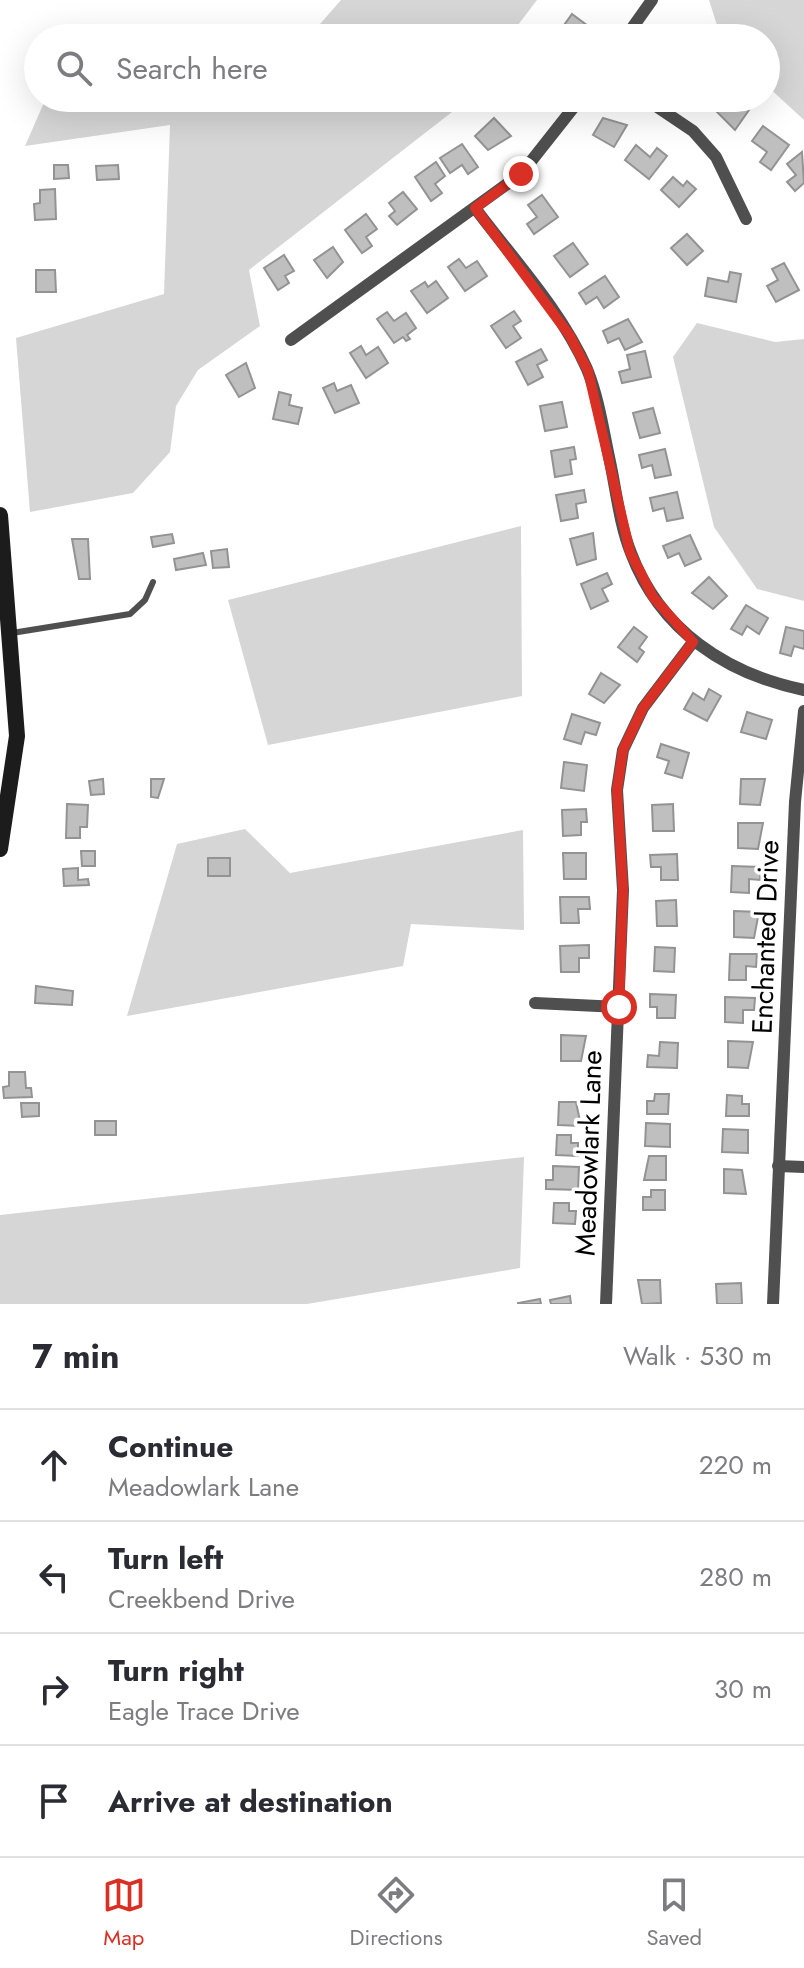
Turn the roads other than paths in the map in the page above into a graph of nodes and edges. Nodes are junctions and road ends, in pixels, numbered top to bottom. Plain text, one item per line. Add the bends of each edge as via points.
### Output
1 (652, 0) edge
2 (635, 24) edge
3 (570, 112) edge
4 (665, 112) edge
5 (475, 208) junction
6 (746, 219) dead end
7 (291, 340) dead end
8 (0, 515) edge
9 (153, 582) dead end
10 (8, 633) junction
11 (693, 642) junction
12 (804, 690) edge
13 (804, 711) edge
14 (0, 849) edge
15 (535, 1003) dead end
16 (619, 1007) junction
17 (778, 1166) junction
18 (804, 1167) edge
19 (606, 1304) edge
20 (773, 1304) edge

1 - 2 street
3 - 5 street via 521,174
4 - 6 street via 693,131 716,157
5 - 7 street
5 - 11 street via 570,336 588,371 630,552 653,597
8 - 10 main road
9 - 10 lane via 145,600 130,614
10 - 14 main road via 17,736
11 - 12 street via 736,669
11 - 16 street, Meadowlark Lane via 643,708 623,750 617,790 623,890
13 - 17 street, Enchanted Drive via 796,770
15 - 16 street
16 - 19 street, Meadowlark Lane
17 - 18 street
17 - 20 street, Enchanted Drive

